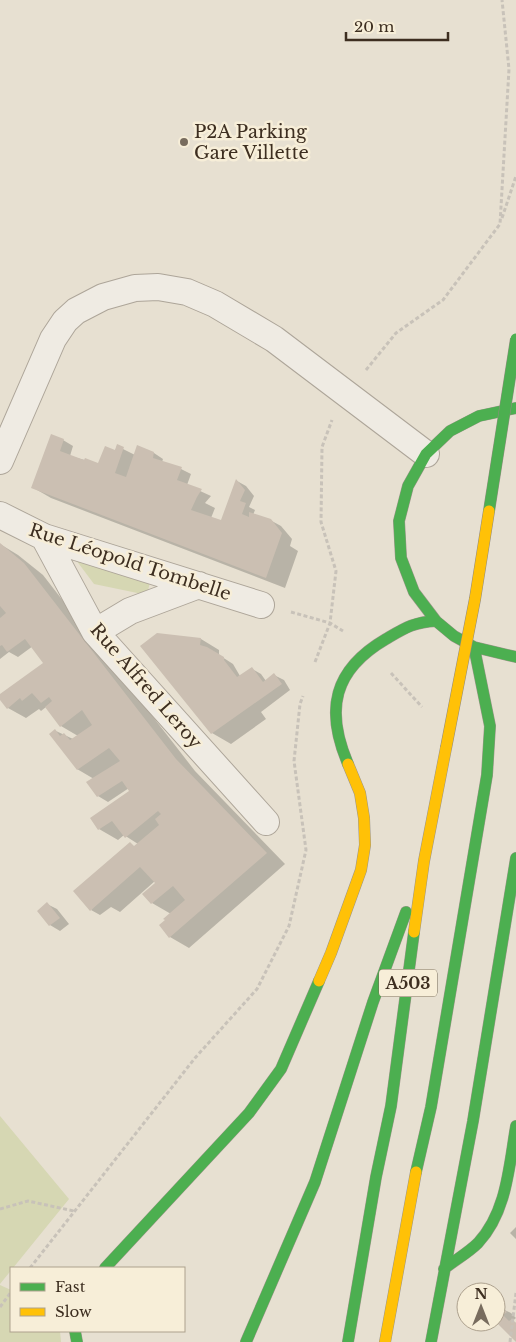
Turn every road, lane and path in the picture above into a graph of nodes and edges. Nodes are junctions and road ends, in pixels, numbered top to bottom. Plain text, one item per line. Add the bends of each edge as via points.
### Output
1 (502, 0) edge
2 (516, 176) edge
3 (500, 224) junction
4 (516, 340) edge
5 (346, 394) junction
6 (514, 406) edge
7 (426, 454) junction
8 (0, 461) edge
9 (0, 515) edge
10 (44, 537) junction
11 (200, 585) junction
12 (262, 605) dead end
13 (436, 622) junction
14 (95, 632) junction
15 (474, 647) junction
16 (516, 657) edge
17 (313, 668) dead end
18 (303, 695) dead end
19 (266, 822) dead end
20 (516, 858) edge
21 (424, 861) junction
22 (516, 1126) edge
23 (0, 1209) edge
24 (75, 1211) junction
25 (31, 1267) edge
26 (106, 1267) edge
27 (444, 1269) junction
28 (10, 1293) edge
29 (516, 1293) edge
30 (0, 1307) edge
31 (246, 1342) edge
32 (348, 1342) edge
33 (385, 1342) edge
34 (431, 1342) edge
35 (510, 1342) edge

1 - 3 path via 509,69
2 - 3 path
3 - 5 path via 443,300 396,333
4 - 21 main road, A503, bridge via 475,599
5 - 7 street
5 - 8 street via 274,339 215,304 187,292 158,287 135,288 102,297 76,310 65,321 53,339
5 - 17 path via 333,417 322,448 321,522 336,571 330,623
6 - 7 main road via 479,416 450,432
7 - 13 main road via 408,486 399,521 402,558 414,592
9 - 10 street, Rue Léopold Tombelle
10 - 11 street, Rue Léopold Tombelle
10 - 14 street, Rue Alfred Leroy
11 - 12 street, Rue Léopold Tombelle
11 - 14 street via 130,611
13 - 15 main road
13 - 26 main road via 420,622 407,627 369,649 350,669 336,698 335,720 340,746 360,793 365,845 361,870 331,953 281,1069 249,1113
14 - 19 street, Rue Alfred Leroy
15 - 16 main road
15 - 33 main road via 490,726 487,775 431,1107
18 - 24 path via 294,761 306,850 289,926 258,989 195,1058
20 - 27 main road via 473,1121
21 - 31 main road via 373,1002 315,1182
21 - 32 main road, A503 via 390,1106
22 - 27 main road via 504,1194 495,1218 480,1240
23 - 24 path via 28,1200
24 - 25 path
27 - 34 main road
28 - 30 path
29 - 35 path

